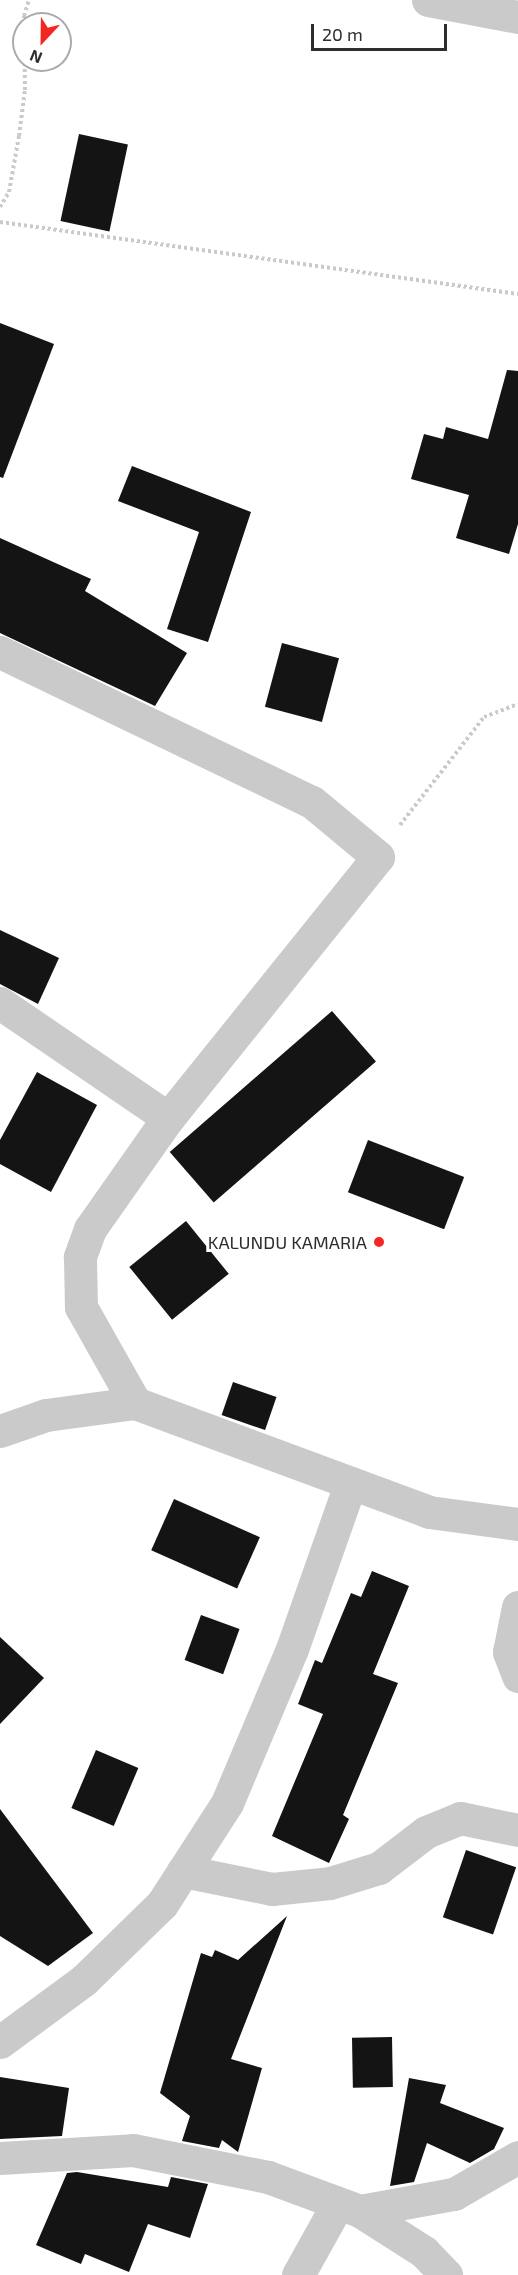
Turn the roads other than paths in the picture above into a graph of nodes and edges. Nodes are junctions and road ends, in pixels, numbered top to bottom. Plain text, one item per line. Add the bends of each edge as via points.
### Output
1 (428, 0) edge
2 (518, 17) edge
3 (0, 652) edge
4 (0, 1003) edge
5 (168, 1118) junction
6 (135, 1403) junction
7 (0, 1431) edge
8 (350, 1484) junction
9 (518, 1524) edge
10 (518, 1607) edge
11 (518, 1676) edge
12 (518, 1830) edge
13 (183, 1870) junction
14 (0, 2042) edge
15 (518, 2157) edge
16 (0, 2158) edge
17 (349, 2207) junction
18 (297, 2275) edge
19 (446, 2275) edge

1 - 2 street
3 - 5 street via 312,802 378,857
4 - 5 street
5 - 6 street via 90,1229 80,1257 81,1307
6 - 7 street via 46,1415
6 - 8 street
8 - 9 street via 429,1512
8 - 13 street via 292,1649 227,1803
10 - 11 street via 510,1652
12 - 13 street via 460,1818 426,1832 379,1868 330,1883 272,1889
13 - 14 street via 162,1904 84,1980
15 - 17 street via 454,2194
16 - 17 street via 133,2150 268,2177
17 - 18 street
17 - 19 street via 424,2252

